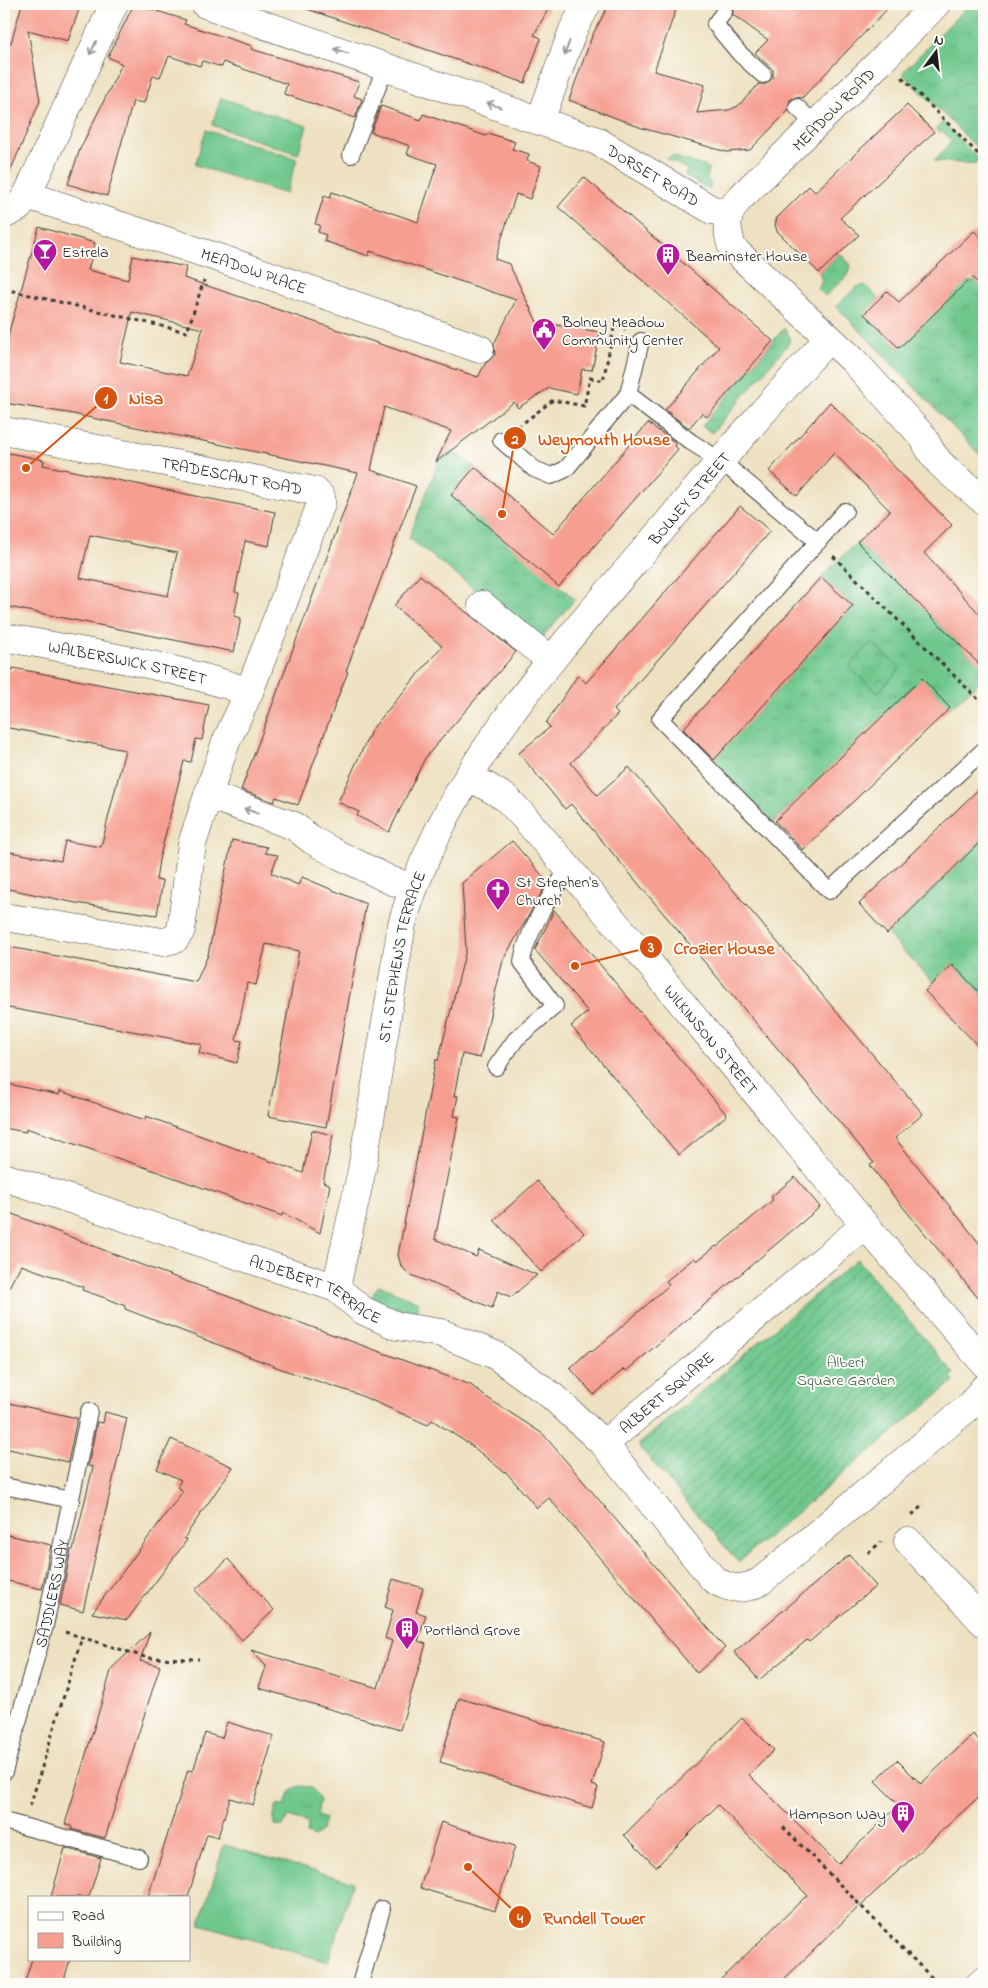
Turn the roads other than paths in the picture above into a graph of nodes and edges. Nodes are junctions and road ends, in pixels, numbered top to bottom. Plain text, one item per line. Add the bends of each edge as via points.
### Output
1 (114, 4) edge
2 (586, 4) edge
3 (936, 4) edge
4 (217, 6) edge
5 (724, 12) dead end
6 (386, 66) junction
7 (763, 75) dead end
8 (797, 107) dead end
9 (540, 121) junction
10 (816, 126) junction
11 (351, 155) dead end
12 (27, 195) junction
13 (729, 213) junction
14 (4, 215) edge
15 (829, 338) junction
16 (641, 341) road end
17 (480, 348) dead end
18 (628, 394) junction
19 (4, 431) edge
20 (501, 440) road end
21 (720, 461) junction
22 (984, 501) edge
23 (845, 511) dead end
24 (818, 542) junction
25 (482, 605) dead end
26 (4, 637) edge
27 (550, 660) junction
28 (249, 692) junction
29 (984, 750) edge
30 (469, 776) junction
31 (208, 795) junction
32 (568, 870) junction
33 (413, 887) junction
34 (4, 917) edge
35 (496, 1067) dead end
36 (4, 1177) edge
37 (865, 1225) junction
38 (336, 1288) junction
39 (984, 1363) edge
40 (984, 1388) edge
41 (90, 1411) dead end
42 (604, 1444) junction
43 (4, 1486) edge
44 (71, 1500) junction
45 (895, 1541) road end
46 (984, 1623) edge
47 (4, 1772) edge
48 (4, 1820) edge
49 (139, 1858) dead end
50 (382, 1909) dead end
51 (984, 1981) edge
52 (360, 1984) edge
53 (980, 1984) edge

1 -> 12 main road
2 -> 9 main road via 573,30
3 - 10 main road, MEADOW ROAD
6 -> 4 main road, DORSET ROAD
5 - 7 lane via 715,24
9 -> 6 main road, DORSET ROAD
6 - 11 lane
8 - 10 lane
9 - 13 main road, DORSET ROAD via 610,147 712,210
10 - 13 main road, MEADOW ROAD
12 - 14 main road via 19,207
12 - 17 main road, MEADOW PLACE
13 - 15 main road via 726,228 732,248
15 - 21 main road, BOLNEY STREET
15 - 22 main road via 924,438 929,451 946,471 962,480
16 - 18 lane
18 - 20 lane via 566,469 551,476 534,469
18 - 21 lane
19 - 28 main road, TRADESCANT ROAD via 315,491 321,497
21 - 24 lane
21 - 27 main road, BOLNEY STREET
23 - 24 lane
24 - 29 lane via 660,719 830,891
25 - 27 main road
26 - 28 main road, WALBERSWICK STREET via 161,668
27 - 30 main road, ST. STEPHEN'S TERRACE
28 - 31 main road, TRADESCANT ROAD via 226,742
30 - 32 main road, WILKINSON STREET via 506,798
30 - 33 main road, ST. STEPHEN'S TERRACE via 431,845
33 -> 31 main road via 392,881 335,853 294,826
31 - 34 main road, TRADESCANT ROAD via 192,844 181,930 175,939 163,942
32 - 35 lane via 556,886 527,943 522,962 555,1006 516,1039
32 - 37 main road, WILKINSON STREET
33 - 38 main road, ST. STEPHEN'S TERRACE via 402,924 362,1169
36 - 38 main road, ALDEBERT TERRACE
37 - 39 main road
37 - 42 main road, ALBERT SQUARE
38 - 42 main road, ALDEBERT TERRACE via 362,1310 397,1326 441,1333 495,1355 552,1396
40 - 42 main road, ALBERT SQUARE via 972,1404 866,1495 761,1581 740,1589 725,1587 713,1579
41 - 44 lane, SADDLERS WAY
43 - 44 lane
44 - 47 lane, SADDLERS WAY via 45,1626
45 - 46 main road
48 - 49 lane
50 - 52 lane
51 - 53 main road

